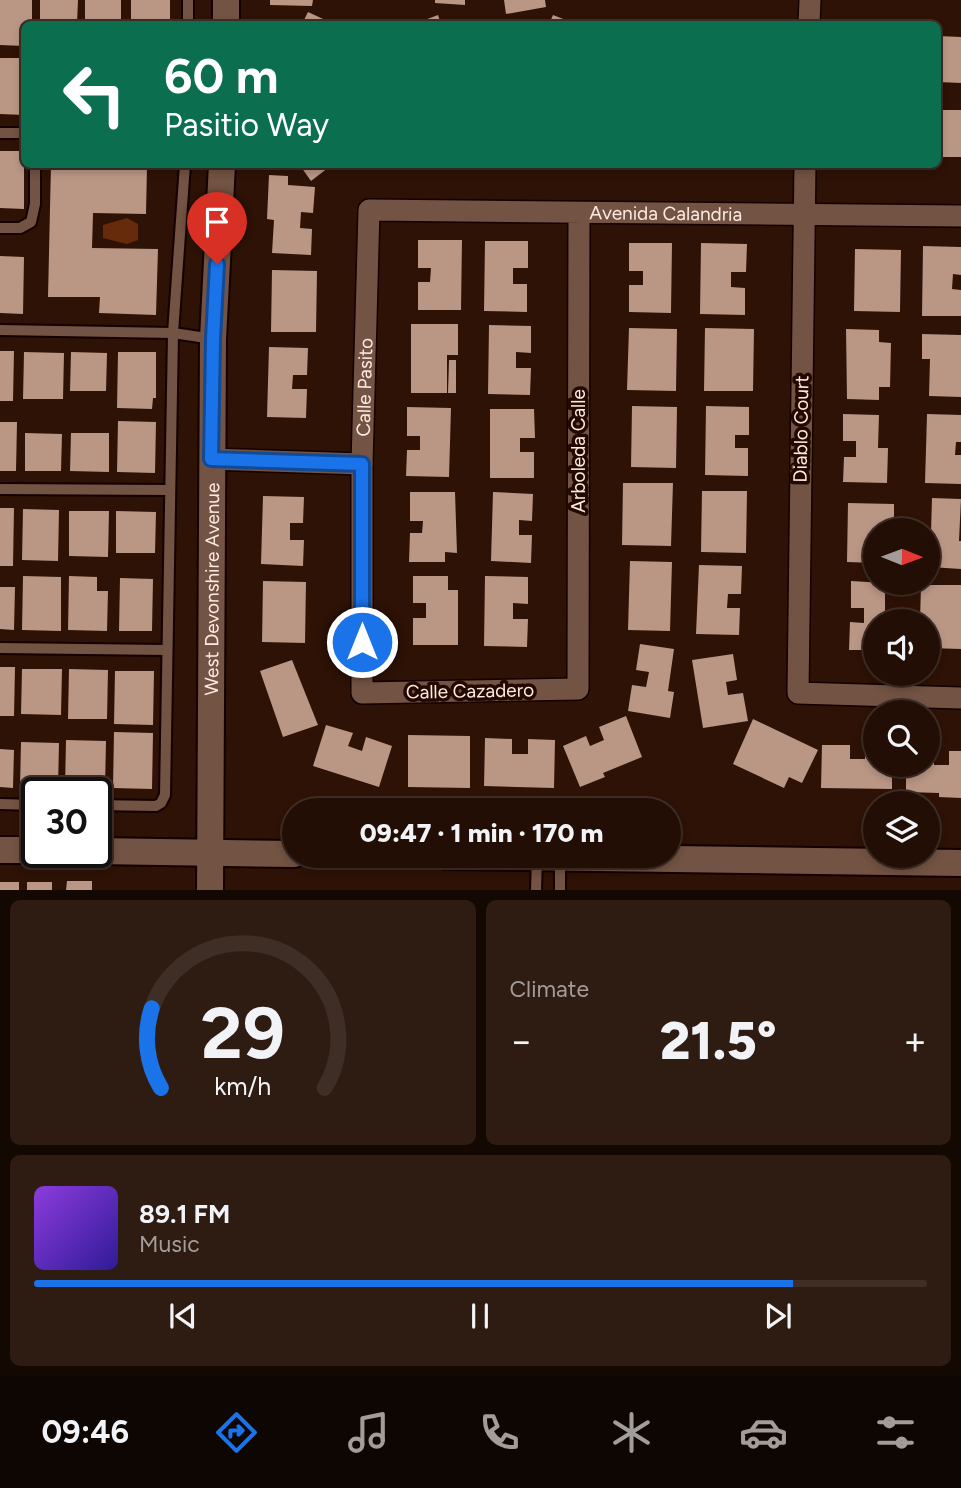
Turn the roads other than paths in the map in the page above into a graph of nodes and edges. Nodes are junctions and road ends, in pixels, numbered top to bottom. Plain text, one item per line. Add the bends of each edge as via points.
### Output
1 (188, 0) edge
2 (226, 0) edge
3 (810, 0) edge
4 (188, 21) edge
5 (226, 21) edge
6 (809, 21) edge
7 (0, 133) edge
8 (21, 133) edge
9 (36, 168) edge
10 (185, 168) edge
11 (222, 168) edge
12 (805, 168) edge
13 (369, 210) joint
14 (579, 213) junction
15 (804, 215) junction
16 (961, 216) edge
17 (0, 228) edge
18 (0, 330) edge
19 (173, 333) junction
20 (213, 339) junction
21 (211, 459) junction
22 (362, 464) junction
23 (0, 489) edge
24 (170, 490) junction
25 (0, 648) edge
26 (167, 650) junction
27 (578, 689) joint
28 (362, 693) joint
29 (961, 698) edge
30 (0, 804) edge
31 (21, 805) edge
32 (112, 805) edge
33 (0, 850) edge
34 (21, 850) edge
35 (112, 851) edge
36 (210, 853) junction
37 (282, 854) edge
38 (681, 859) edge
39 (961, 863) edge
40 (545, 868) edge
41 (553, 868) edge
42 (210, 890) edge
43 (536, 890) edge
44 (560, 890) edge

1 - 4 lane
2 - 5 street
3 - 6 street
7 - 8 lane
9 - 17 lane via 31,222 20,228
10 - 19 lane
11 - 20 street, West Devonshire Avenue
12 - 15 street, Diablo Court
13 - 14 street, Avenida Calandria
13 - 22 street, Calle Pasito
14 - 15 street, Avenida Calandria
14 - 27 street, Arboleda Calle
15 - 16 street, Avenida Calandria
15 - 29 street, Diablo Court via 798,693
18 - 19 lane
19 - 20 lane
19 - 24 lane
20 - 21 street, West Devonshire Avenue
21 - 22 street
21 - 36 street, West Devonshire Avenue
22 - 28 street, Calle Pasito
23 - 24 lane
24 - 26 lane
25 - 26 lane
26 - 32 lane via 165,798 156,806
27 - 28 street, Calle Cazadero
30 - 31 lane
33 - 34 street
35 - 36 street
36 - 37 street
36 - 42 street, West Devonshire Avenue
38 - 39 street
40 - 43 lane
41 - 44 lane

